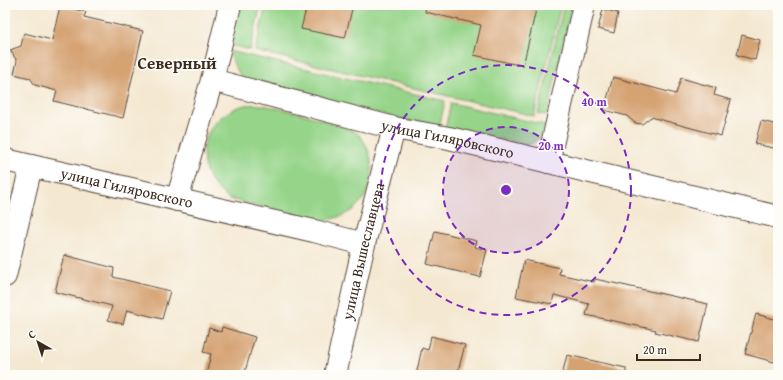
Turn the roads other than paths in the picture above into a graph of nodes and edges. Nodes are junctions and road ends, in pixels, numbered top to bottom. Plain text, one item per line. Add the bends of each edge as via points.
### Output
1 (230, 5) edge
2 (584, 5) edge
3 (212, 80) junction
4 (394, 128) junction
5 (5, 160) edge
6 (548, 162) junction
7 (31, 166) junction
8 (177, 200) junction
9 (778, 217) edge
10 (364, 244) junction
11 (5, 276) edge
12 (335, 375) edge

1 - 3 street
2 - 6 street
3 - 4 street, улица Гиляровского
3 - 8 street
4 - 6 street, улица Гиляровского via 449,138
4 - 10 street, улица Вышеславцева
5 - 7 street, улица Гиляровского
6 - 9 street, улица Гиляровского
7 - 8 street, улица Гиляровского
7 - 11 street
8 - 10 street, улица Гиляровского
10 - 12 street, улица Вышеславцева

